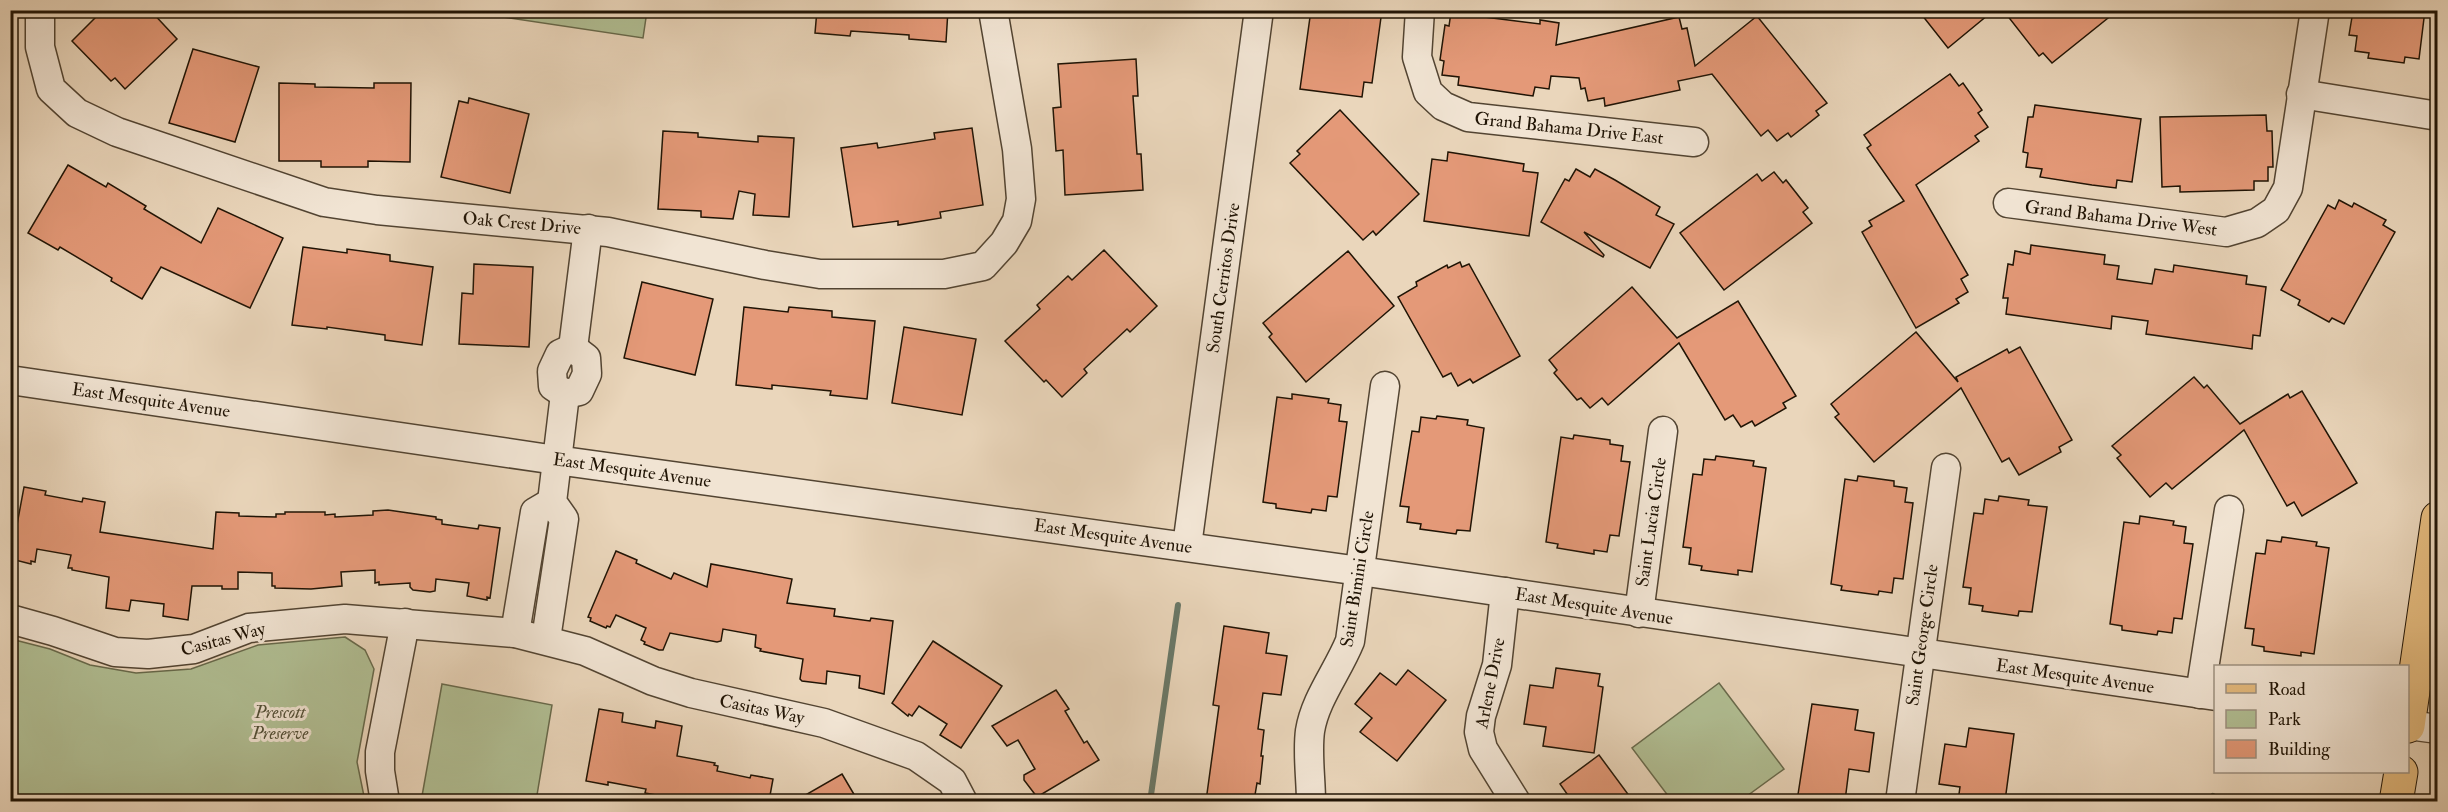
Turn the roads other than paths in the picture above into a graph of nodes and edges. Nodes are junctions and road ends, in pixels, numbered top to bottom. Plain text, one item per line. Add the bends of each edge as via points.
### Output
1 (40, 10) edge
2 (993, 10) edge
3 (1259, 10) edge
4 (1420, 10) edge
5 (2314, 10) edge
6 (2301, 94) junction
7 (2438, 116) edge
8 (1694, 142) dead end
9 (2008, 203) dead end
10 (588, 229) junction
11 (10, 380) edge
12 (1385, 386) dead end
13 (1663, 431) dead end
14 (556, 460) junction
15 (1946, 468) dead end
16 (552, 502) junction
17 (2229, 510) dead end
18 (2438, 518) edge
19 (1186, 546) junction
20 (1360, 571) junction
21 (1505, 592) junction
22 (1639, 613) junction
23 (10, 620) edge
24 (405, 623) junction
25 (515, 633) junction
26 (546, 639) junction
27 (1919, 654) junction
28 (2208, 695) edge
29 (2409, 718) edge
30 (2409, 725) edge
31 (2438, 729) edge
32 (2401, 773) edge
33 (385, 801) edge
34 (963, 801) edge
35 (1311, 801) edge
36 (1516, 801) edge
37 (1900, 801) edge
38 (2396, 801) edge

1 - 10 street, Oak Crest Drive via 40,47 51,89 77,113 117,132 324,202
2 - 10 street, Oak Crest Drive via 1017,149 1021,199 1017,221 1005,243 983,266 944,274 820,274
3 - 19 street, South Cerritos Drive
4 - 8 street, Grand Bahama Drive East via 1416,57 1428,92 1443,106 1468,117
5 - 6 street, Grand Bahama Drive West
6 - 7 street
6 - 9 street, Grand Bahama Drive West via 2288,188 2276,210 2257,223 2226,232
10 - 14 street via 573,348 560,354 552,371 553,386 565,394
11 - 14 street, East Mesquite Avenue
12 - 20 street, Saint Bimini Circle
13 - 22 street, Saint Lucia Circle
14 - 16 street
14 - 19 street, East Mesquite Avenue
15 - 27 street, Saint George Circle
16 - 25 street via 535,512
16 - 26 street via 564,519
17 - 28 street
18 - 29 main road
19 - 20 street, East Mesquite Avenue
20 - 21 street, East Mesquite Avenue
20 - 35 street, Saint Bimini Circle via 1350,641 1317,706 1310,731
21 - 22 street, East Mesquite Avenue
21 - 36 street, Arlene Drive via 1497,665 1479,732 1483,749
22 - 27 street, East Mesquite Avenue
23 - 24 street, Casitas Way via 116,652 148,654 194,649 249,628 345,619
24 - 25 street, Casitas Way
24 - 33 street via 380,753
25 - 26 street, Casitas Way
26 - 34 street, Casitas Way via 585,651 653,681 824,723 916,756 952,781
27 - 28 street, East Mesquite Avenue
27 - 37 street, Saint George Circle
30 - 31 street
32 - 38 main road

